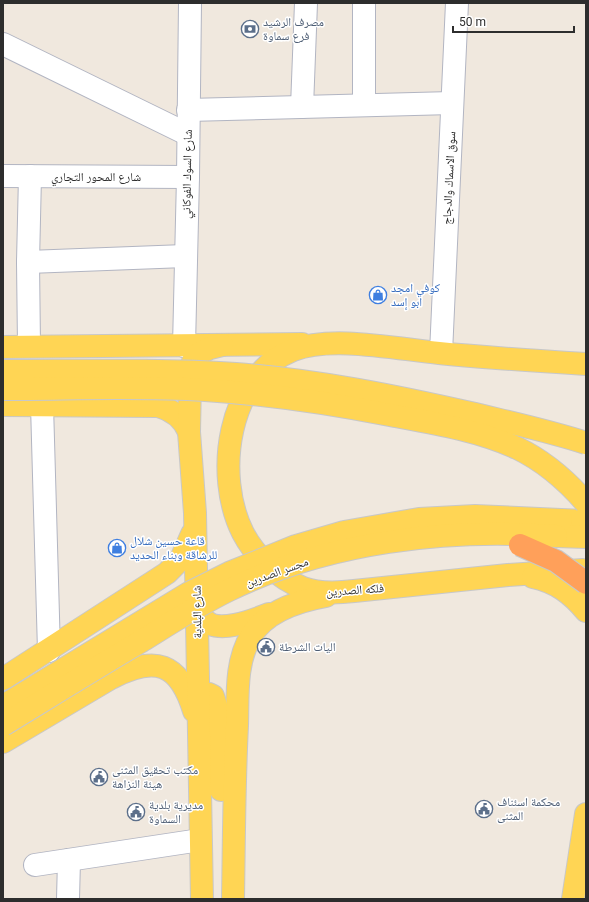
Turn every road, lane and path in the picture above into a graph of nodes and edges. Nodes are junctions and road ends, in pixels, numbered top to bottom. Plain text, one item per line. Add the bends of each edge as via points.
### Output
1 (190, 3) edge
2 (306, 3) edge
3 (364, 3) edge
4 (457, 3) edge
5 (3, 44) edge
6 (452, 103) junction
7 (364, 105) junction
8 (302, 107) junction
9 (188, 110) junction
10 (187, 134) junction
11 (3, 176) edge
12 (30, 176) junction
13 (188, 177) junction
14 (185, 256) junction
15 (28, 262) junction
16 (337, 343) junction
17 (91, 345) junction
18 (222, 345) junction
19 (30, 346) junction
20 (184, 346) junction
21 (3, 347) edge
22 (441, 354) junction
23 (586, 364) edge
24 (3, 371) edge
25 (3, 389) edge
26 (3, 405) edge
27 (42, 405) junction
28 (97, 405) junction
29 (189, 432) junction
30 (586, 442) edge
31 (586, 503) edge
32 (195, 512) junction
33 (586, 520) edge
34 (586, 537) edge
35 (520, 545) dead end
36 (586, 570) edge
37 (508, 575) junction
38 (586, 583) edge
39 (196, 592) junction
40 (354, 592) junction
41 (288, 606) junction
42 (586, 611) edge
43 (49, 651) junction
44 (3, 679) edge
45 (3, 706) edge
46 (199, 724) junction
47 (3, 725) edge
48 (3, 742) edge
49 (586, 814) edge
50 (200, 840) junction
51 (69, 860) junction
52 (35, 866) dead end
53 (233, 892) edge
54 (68, 899) edge
55 (202, 899) edge
56 (573, 899) edge

1 - 9 street, شارع السوك الفوكاني
2 - 8 street
3 - 7 street
4 - 6 street, سوق الاسماك والدجاج
5 - 10 street
6 - 7 street
6 - 22 street, سوق الاسماك والدجاج
7 - 8 street
8 - 9 street
9 - 10 street, شارع السوك الفوكاني
10 - 13 street, شارع السوك الفوكاني
11 - 12 street, شارع المحور التجاري
12 - 13 street, شارع المحور التجاري
12 - 15 street
13 - 14 street, شارع السوك الفوكاني
14 - 15 street
14 - 20 street, شارع السوك الفوكاني
15 - 19 street
16 - 18 main road
16 - 22 main road, فلكه الصدرين
16 - 40 main road, فلكه الصدرين via 293,350 281,356 259,376 236,415 229,444 229,474 242,531 263,561 282,576 304,588 330,593
17 - 19 main road
17 - 20 main road
17 - 28 main road via 113,349 119,354 125,364 127,377 123,395 117,400
18 - 20 main road
18 - 29 main road, شارع البلدية via 200,353 193,361
19 - 21 main road
22 - 23 main road, فلكه الصدرين
24 - 30 main road, bridge via 196,372 283,379 397,397 524,425
25 - 31 main road, bridge via 152,388 227,392 296,399 423,421 466,430 518,449 562,479
26 - 27 main road
27 - 28 main road
27 - 43 street
28 - 29 main road via 158,406 174,412
29 - 32 main road, شارع البلدية
32 - 39 main road, شارع البلدية
32 - 43 main road via 187,548 181,559 167,573
33 - 45 main road, مجسر الصدرين, bridge via 475,516 419,519 344,532 296,546 249,564 189,593
34 - 47 main road, مجسر الصدرين, bridge via 452,535 384,543 301,563 252,580 212,599
35 - 38 highway, bridge via 556,561
36 - 37 main road, فلكه الصدرين
37 - 40 main road, فلكه الصدرين
37 - 42 main road via 547,580 564,589
39 - 41 main road via 204,619 209,624 218,626 249,621
39 - 46 main road, شارع البلدية
40 - 41 main road via 314,598
41 - 53 main road via 265,620 251,636 240,668 235,760
43 - 44 main road
46 - 48 main road via 181,680 172,672 157,665 141,665 111,678
46 - 50 main road, شارع البلدية
46 - 53 main road via 202,698 209,694 213,696 218,712 221,821
49 - 56 main road
50 - 51 street
50 - 55 main road, شارع البلدية
51 - 52 street
51 - 54 street

